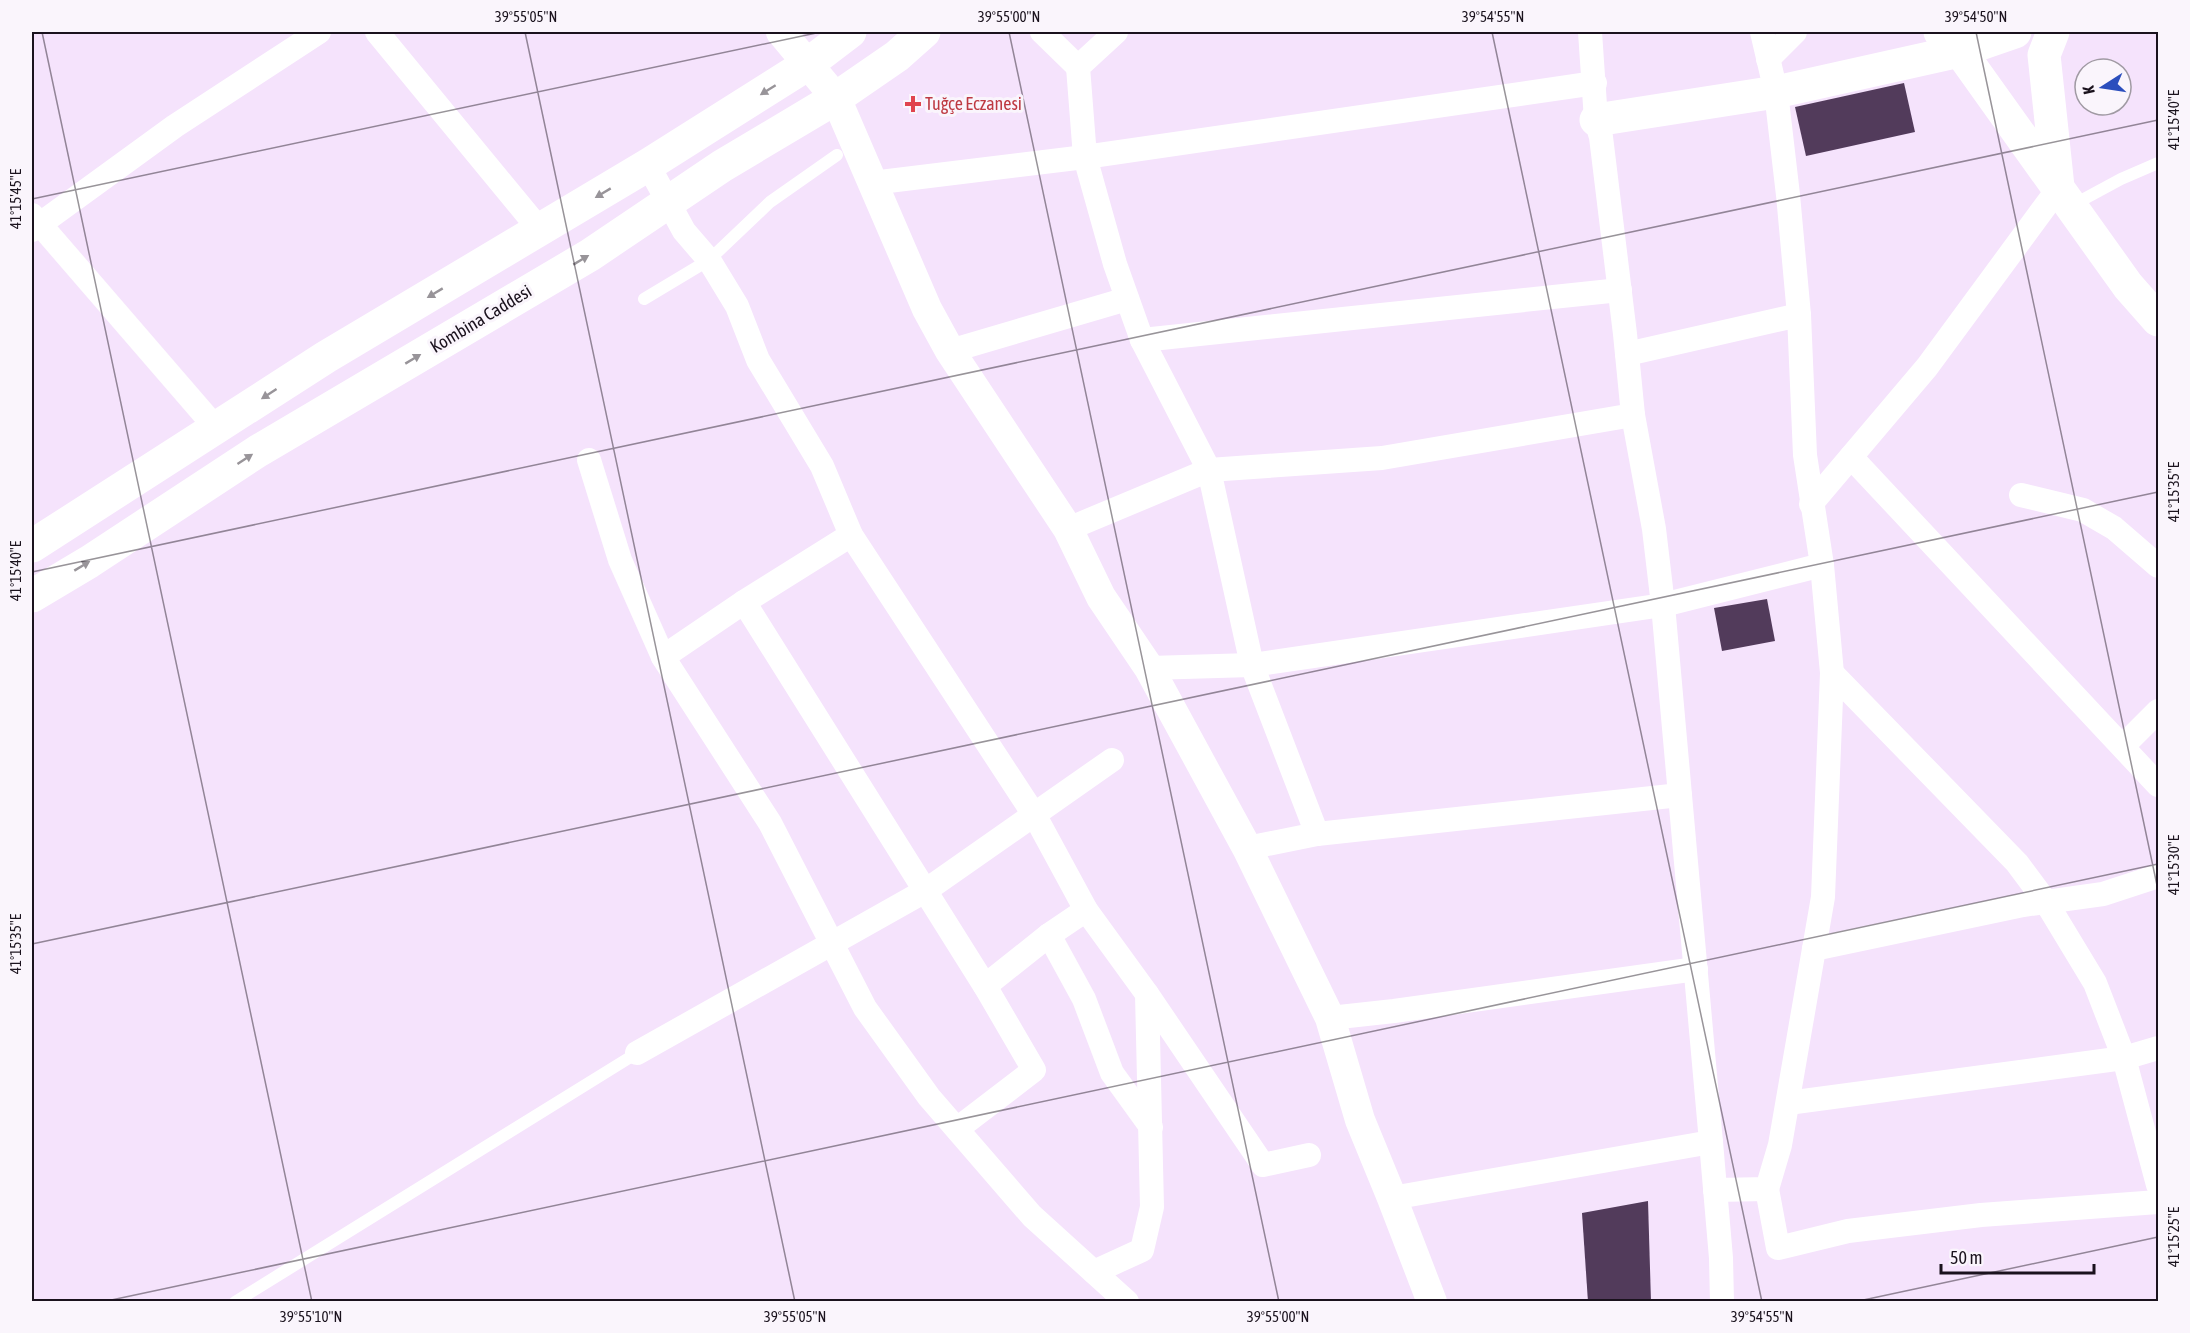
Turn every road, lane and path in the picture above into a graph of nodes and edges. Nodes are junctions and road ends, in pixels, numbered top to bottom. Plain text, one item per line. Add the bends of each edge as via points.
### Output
1 (319, 32) edge
2 (377, 32) edge
3 (781, 32) edge
4 (850, 32) edge
5 (924, 32) edge
6 (1042, 32) edge
7 (1116, 32) edge
8 (1590, 32) edge
9 (1762, 32) edge
10 (1795, 32) edge
11 (2015, 32) edge
12 (2053, 32) edge
13 (1950, 41) edge
14 (1768, 59) junction
15 (808, 64) junction
16 (1078, 67) junction
17 (1595, 83) junction
18 (1776, 92) junction
19 (836, 98) junction
20 (1596, 120) junction
21 (837, 155) dead end
22 (1084, 157) junction
23 (2158, 163) edge
24 (648, 165) junction
25 (872, 183) junction
26 (2064, 197) junction
27 (669, 201) junction
28 (34, 223) edge
29 (540, 230) junction
30 (709, 260) junction
31 (1620, 290) junction
32 (644, 299) dead end
33 (1127, 299) junction
34 (1799, 315) junction
35 (2158, 320) edge
36 (1142, 340) junction
37 (950, 351) junction
38 (1627, 354) junction
39 (1633, 415) junction
40 (216, 428) junction
41 (1851, 457) junction
42 (589, 460) dead end
43 (1209, 470) junction
44 (2021, 495) dead end
45 (1811, 504) junction
46 (1068, 529) junction
47 (851, 535) junction
48 (32, 546) edge
49 (1822, 566) junction
50 (2158, 566) edge
51 (32, 596) edge
52 (744, 602) junction
53 (1663, 605) junction
54 (663, 657) junction
55 (1252, 665) junction
56 (1149, 668) junction
57 (1832, 673) junction
58 (2158, 711) edge
59 (2123, 746) junction
60 (1112, 760) dead end
61 (2158, 785) edge
62 (1680, 795) junction
63 (1035, 816) junction
64 (1317, 834) junction
65 (1247, 848) junction
66 (2158, 876) edge
67 (925, 891) junction
68 (2046, 902) junction
69 (1086, 910) junction
70 (1049, 935) junction
71 (832, 945) junction
72 (1814, 950) junction
73 (1696, 969) junction
74 (985, 987) junction
75 (1148, 994) junction
76 (1330, 1018) junction
77 (2158, 1048) edge
78 (637, 1053) joint
79 (2124, 1058) junction
80 (1788, 1103) junction
81 (1151, 1127) junction
82 (957, 1129) junction
83 (1711, 1142) junction
84 (1309, 1155) dead end
85 (2158, 1185) edge
86 (1767, 1189) junction
87 (1714, 1190) junction
88 (1392, 1198) junction
89 (2158, 1202) edge
90 (1094, 1272) junction
91 (235, 1302) edge
92 (1127, 1302) edge
93 (1432, 1302) edge
94 (1722, 1302) edge

1 - 28 street
2 - 29 street
3 - 15 street
4 - 15 main road
5 - 19 main road, Kombina Caddesi
6 - 16 street
7 - 16 street
8 - 17 street
9 - 14 street
10 - 14 street
11 - 13 main road
12 - 26 main road via 2044,55
13 - 18 main road
13 - 26 main road
14 - 18 street
15 - 19 street
15 -> 24 main road
16 - 22 street
17 - 20 street
17 - 22 street
18 - 20 main road
18 - 34 street
19 - 25 street
19 - 27 main road, Kombina Caddesi
20 - 31 street
21 - 30 lane via 770,202
22 - 25 street
22 - 33 street
23 - 26 lane
24 - 27 street
24 -> 29 main road
25 - 37 street via 927,309
26 - 35 main road via 2128,286
26 - 41 street
27 - 30 street via 684,231
51 -> 27 main road, Kombina Caddesi via 258,451 590,255
28 - 40 street
29 -> 40 main road via 326,357
30 - 32 lane
30 - 47 street via 737,306 758,360 822,466
31 - 36 street
31 - 38 street
33 - 36 street
33 - 37 street
34 - 38 street
34 - 45 street
36 - 43 street
37 - 46 street
38 - 39 street
39 - 43 street via 1382,459
39 - 53 street
40 - 48 main road
41 - 45 street
41 - 59 street
42 - 54 street via 620,560
43 - 46 street
43 - 55 street
44 - 50 street via 2083,510 2114,528
45 - 49 street
46 - 56 street via 1101,597
47 - 52 street
47 - 63 street
49 - 53 street
49 - 57 street
52 - 54 street
52 - 67 street
53 - 55 street
53 - 62 street
54 - 71 street via 770,823
55 - 56 street
55 - 64 street
56 - 65 street
57 - 68 street via 2017,863
57 - 72 street via 1823,897
58 - 59 street
59 - 61 street
60 - 63 street
62 - 64 street
62 - 73 street
63 - 67 street
63 - 69 street
64 - 65 street
65 - 76 street
66 - 68 street via 2103,894
67 - 71 street
67 - 74 street
68 - 72 street
68 - 79 street via 2095,983
69 - 70 street
69 - 75 street
70 - 74 street
70 - 81 street via 1084,999 1112,1073
71 - 78 street
71 - 82 street via 865,1008
72 - 80 street
73 - 76 street
73 - 83 street
74 - 82 street via 1034,1070
75 - 81 street
75 - 84 street via 1263,1165
76 - 88 street via 1360,1119
77 - 79 street
78 - 91 lane
79 - 80 street
79 - 85 street
80 - 86 street
81 - 90 street via 1152,1207 1142,1250
82 - 90 street via 1032,1216
83 - 87 street
83 - 88 street
86 - 87 street
86 - 89 street via 1778,1248 1848,1231 1981,1215
87 - 94 street
88 - 93 street
90 - 92 street

